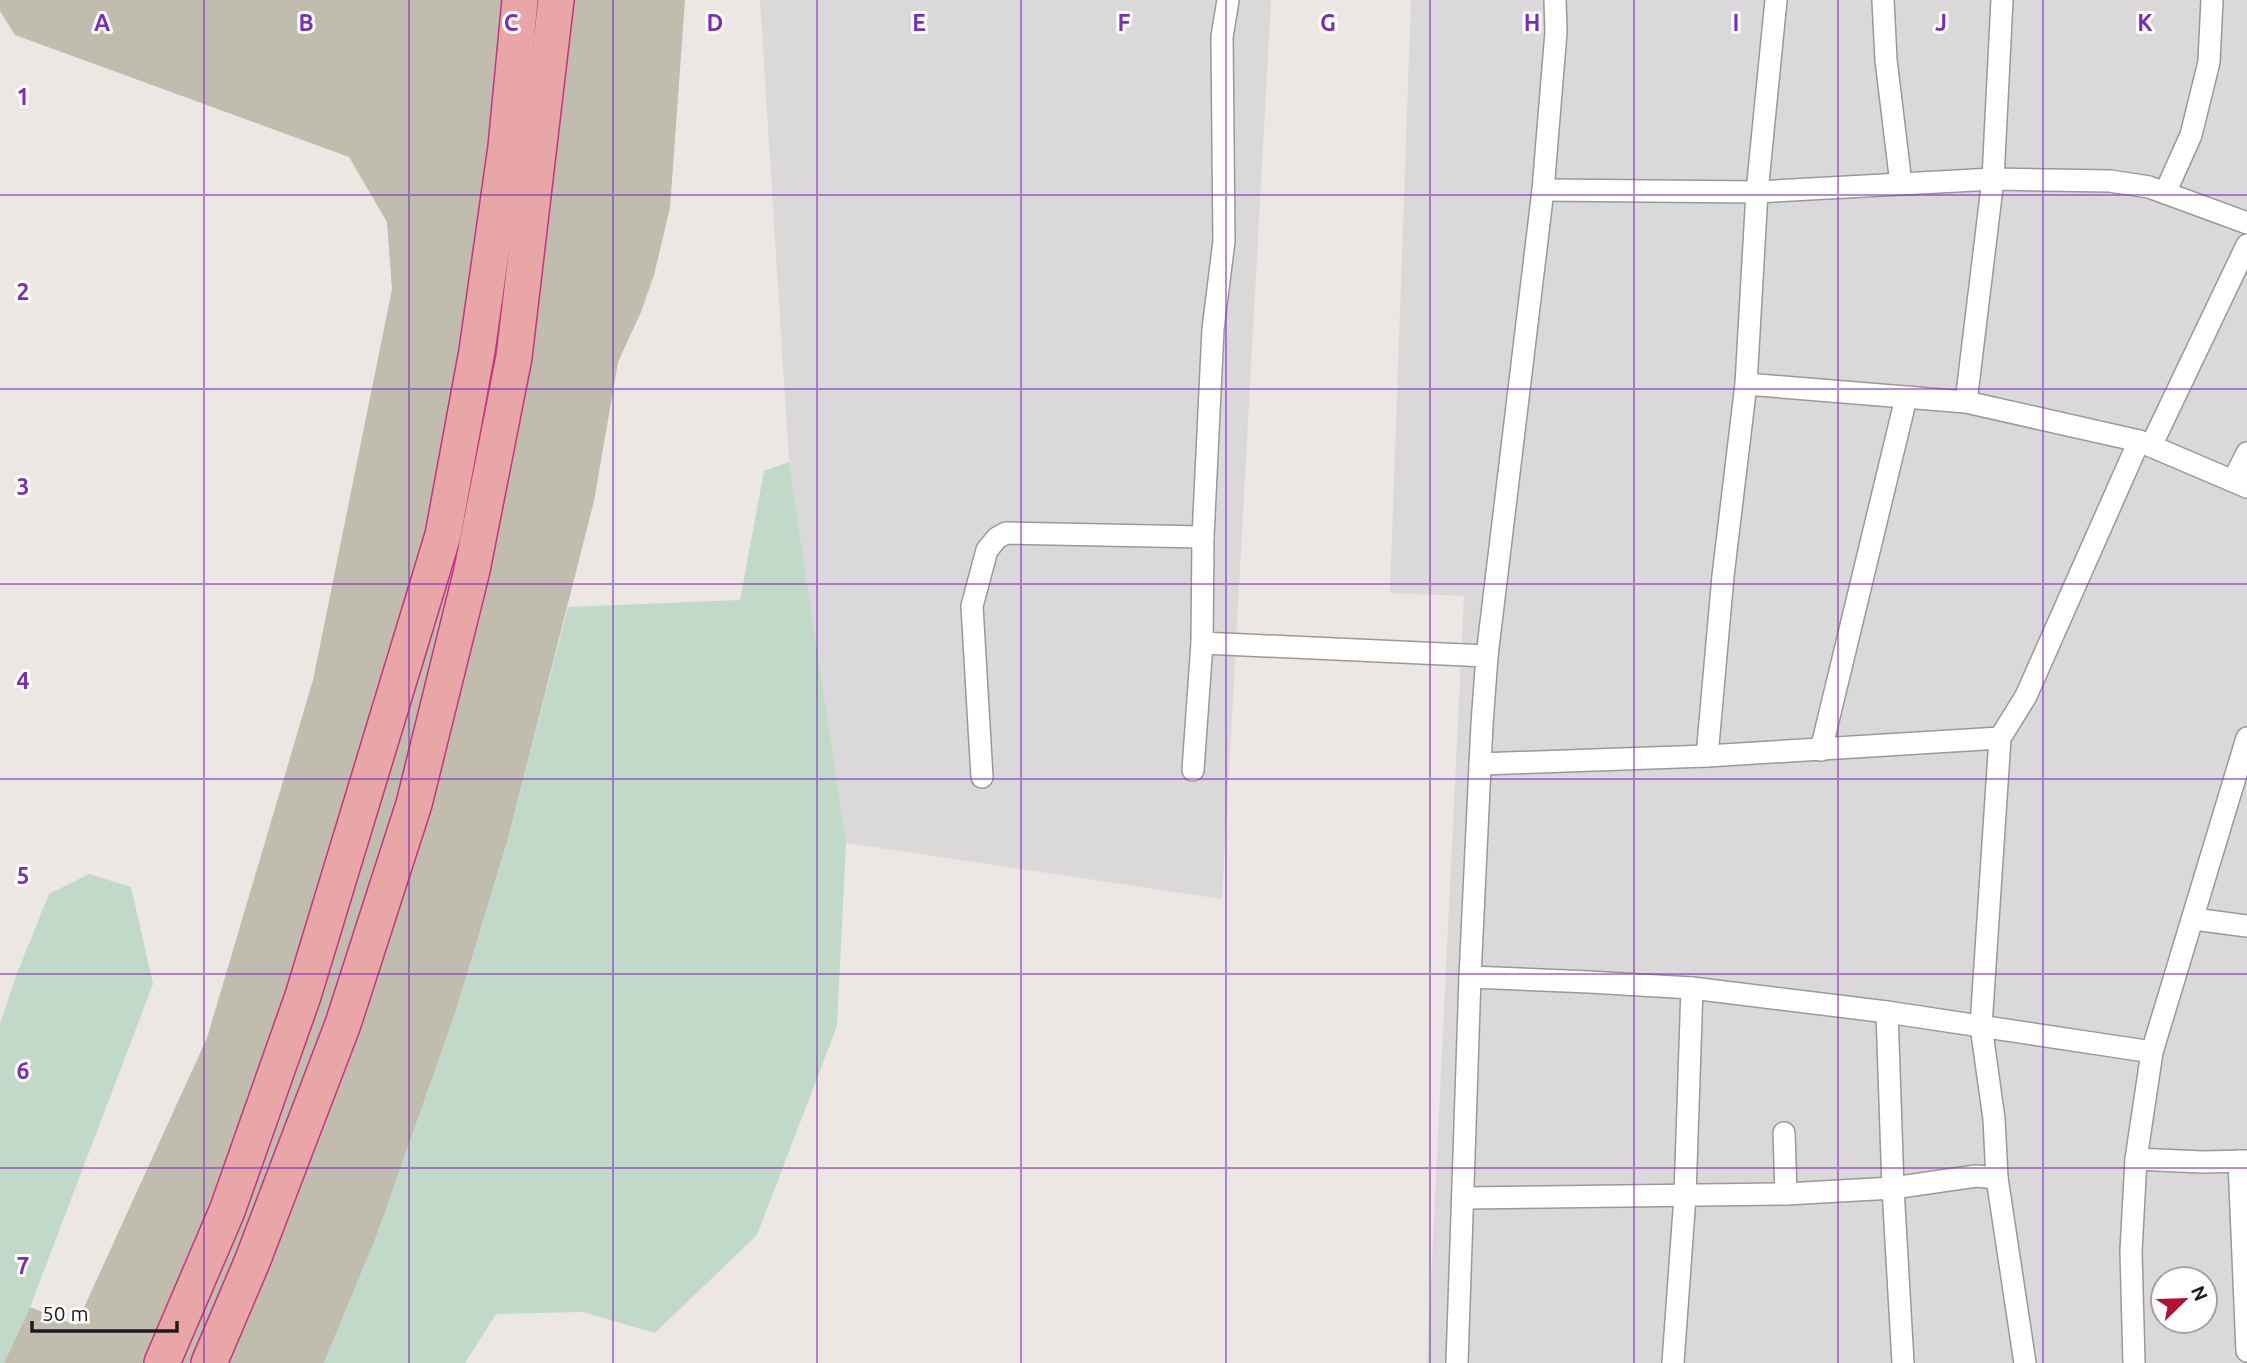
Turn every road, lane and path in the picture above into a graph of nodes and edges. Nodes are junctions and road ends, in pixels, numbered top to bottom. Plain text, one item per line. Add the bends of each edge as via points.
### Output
1 (520, 0) edge
2 (556, 0) edge
3 (1228, 0) edge
4 (1555, 0) edge
5 (1776, 0) edge
6 (1883, 0) edge
7 (2002, 0) edge
8 (2212, 0) edge
9 (1993, 179) junction
10 (1901, 184) junction
11 (1543, 190) junction
12 (1757, 192) junction
13 (2165, 193) junction
14 (2247, 223) edge
15 (2247, 245) edge
16 (1746, 384) junction
17 (1906, 398) junction
18 (1966, 402) junction
19 (2145, 444) junction
20 (2247, 453) edge
21 (2240, 484) edge
22 (1203, 537) junction
23 (1202, 643) junction
24 (1487, 656) junction
25 (2000, 738) junction
26 (2247, 738) edge
27 (1821, 750) junction
28 (1707, 756) junction
29 (1480, 764) junction
30 (1193, 770) dead end
31 (982, 777) dead end
32 (2194, 919) junction
33 (2247, 926) edge
34 (1470, 977) junction
35 (1692, 988) junction
36 (1887, 1012) junction
37 (1981, 1026) junction
38 (2152, 1052) junction
39 (1784, 1133) dead end
40 (2136, 1159) junction
41 (2243, 1161) edge
42 (1997, 1178) junction
43 (1893, 1188) junction
44 (1786, 1194) junction
45 (1685, 1196) junction
46 (1463, 1198) junction
47 (2247, 1351) edge
48 (163, 1363) edge
49 (209, 1363) edge
50 (1457, 1363) edge
51 (1673, 1363) edge
52 (1903, 1363) edge
53 (2025, 1363) edge
54 (2134, 1363) edge

1 - 48 highway via 483,311 443,535 303,996 227,1211
2 - 49 highway via 514,357 472,570 417,791 343,1024
3 - 22 street via 1222,37 1224,241 1213,329
4 - 11 street
5 - 12 street
6 - 10 street via 1885,60
7 - 9 street
8 - 13 street via 2208,62 2191,135
9 - 10 street
9 - 13 street via 2110,181
9 - 18 street
10 - 12 street
11 - 12 street
11 - 24 street
12 - 16 street
13 - 14 street
15 - 19 street
16 - 17 street
16 - 28 street
17 - 18 street
17 - 27 street
18 - 19 street
19 - 21 street
19 - 25 street via 2026,696
20 - 21 street
22 - 23 street
22 - 31 street via 1006,533 997,538 987,551 972,606
23 - 24 street
23 - 30 street
24 - 29 street
25 - 27 street
25 - 37 street
26 - 32 street
27 - 28 street
28 - 29 street
29 - 34 street
32 - 33 street
32 - 38 street
34 - 35 street
34 - 46 street
35 - 36 street
35 - 45 street
36 - 37 street
36 - 43 street
37 - 38 street
37 - 42 street
38 - 40 street
39 - 44 street
40 - 41 street
40 - 54 street
41 - 47 street
42 - 43 street via 1976,1176
42 - 53 street
43 - 44 street
43 - 52 street
44 - 45 street
45 - 46 street
45 - 51 street
46 - 50 street

